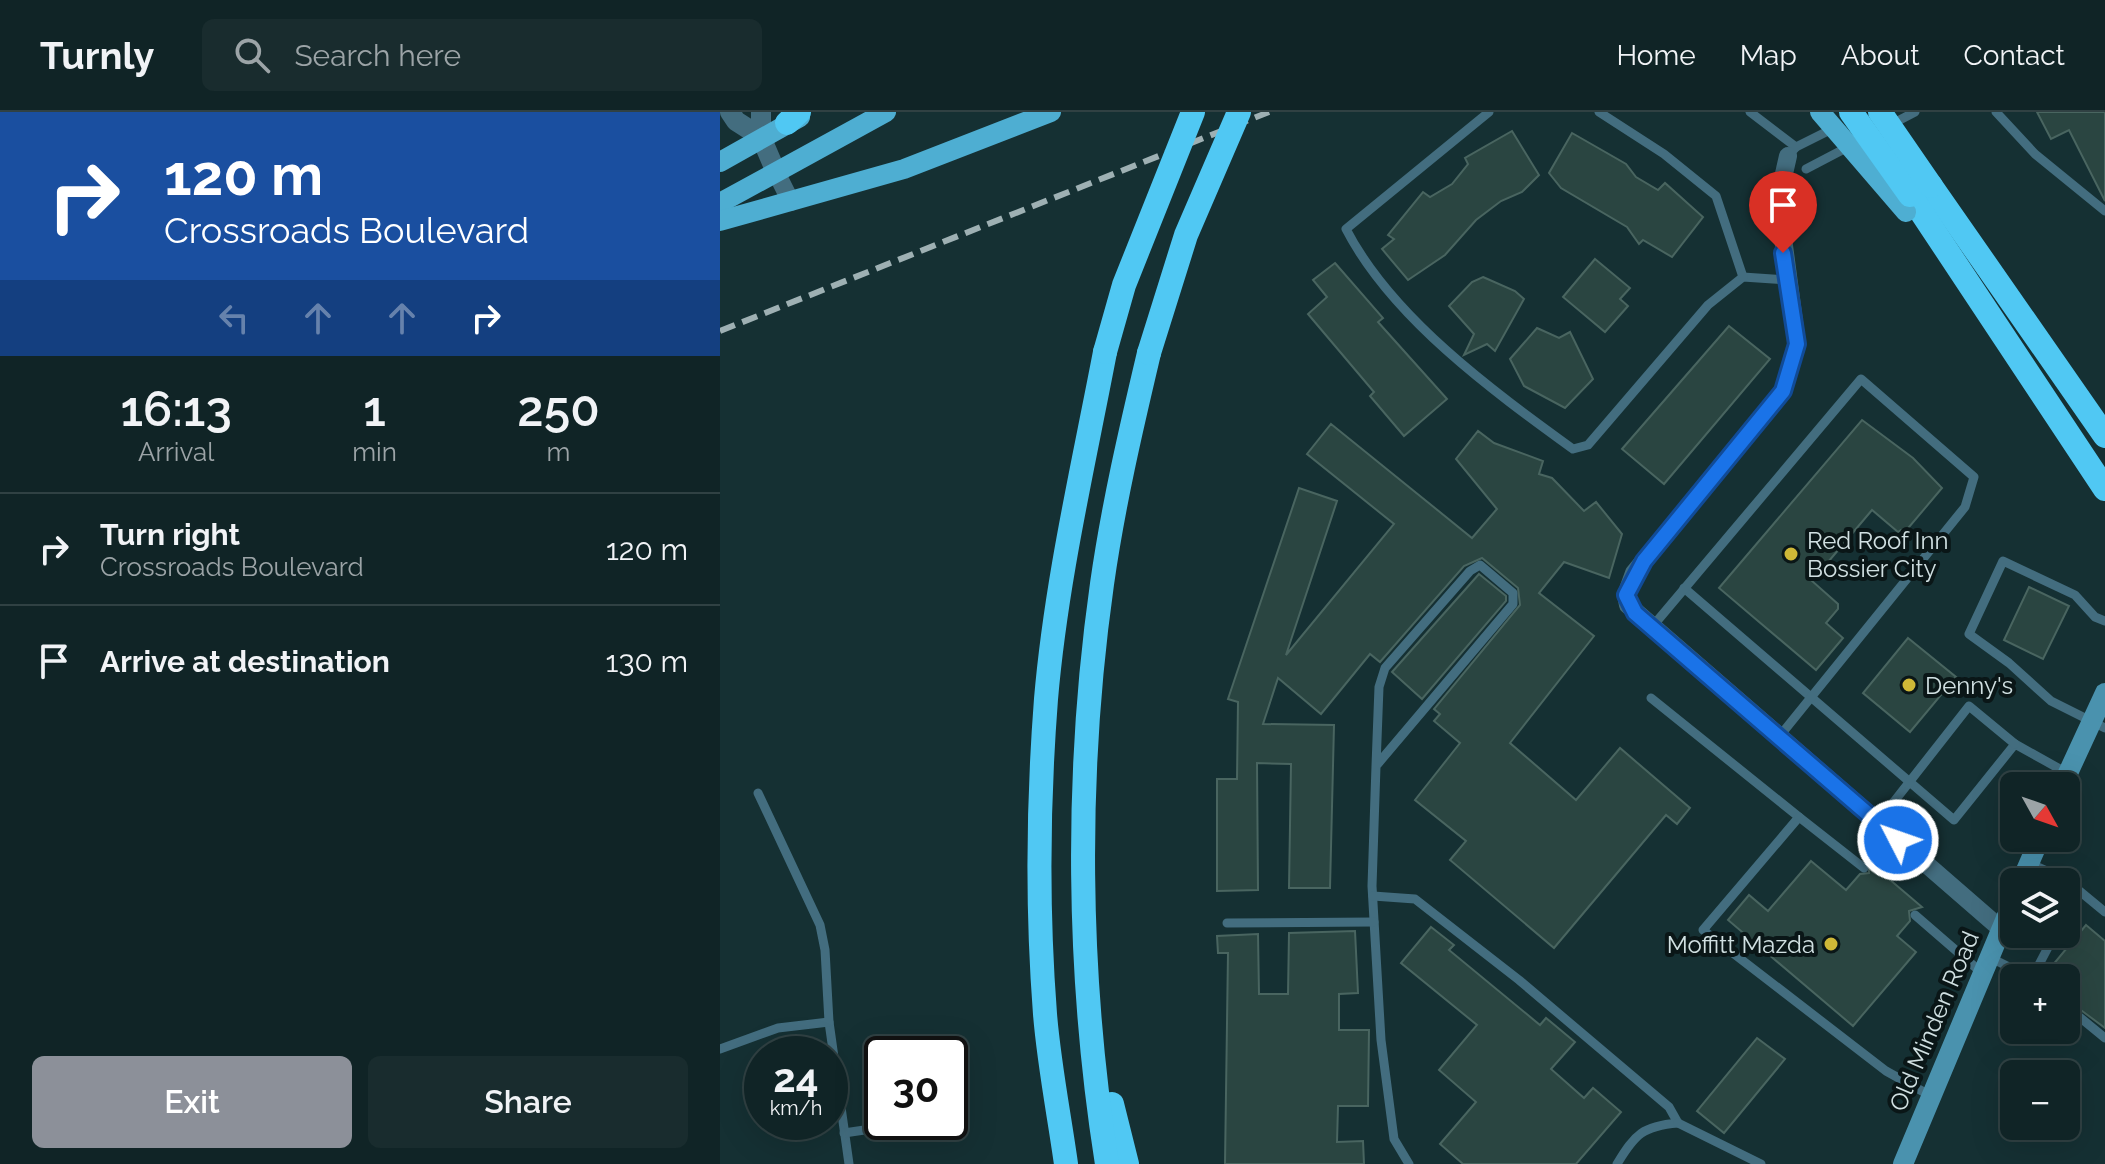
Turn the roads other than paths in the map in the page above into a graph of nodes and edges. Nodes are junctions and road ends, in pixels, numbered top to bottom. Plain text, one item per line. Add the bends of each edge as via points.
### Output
1 (730, 112) edge
2 (761, 112) edge
3 (810, 112) edge
4 (886, 112) edge
5 (1051, 112) edge
6 (1193, 112) edge
7 (1239, 112) edge
8 (1489, 112) edge
9 (1599, 112) edge
10 (1750, 112) edge
11 (1820, 112) edge
12 (1851, 112) edge
13 (1863, 112) edge
14 (1880, 112) edge
15 (1915, 112) edge
16 (1996, 112) edge
17 (793, 118) edge
18 (761, 137) junction
19 (1792, 152) junction
20 (720, 162) edge
21 (1806, 169) dead end
22 (776, 172) junction
23 (1916, 198) junction
24 (791, 202) junction
25 (720, 203) edge
26 (2105, 211) edge
27 (720, 221) edge
28 (1743, 277) junction
29 (1787, 280) junction
30 (2105, 436) edge
31 (2105, 489) edge
32 (1684, 588) junction
33 (2105, 621) edge
34 (1652, 627) junction
35 (2105, 693) edge
36 (1651, 698) dead end
37 (1811, 698) junction
38 (2099, 724) edge
39 (1779, 737) junction
40 (2015, 744) junction
41 (1376, 766) junction
42 (2054, 772) edge
43 (2070, 772) edge
44 (1907, 783) junction
45 (758, 793) dead end
46 (1799, 817) junction
47 (1878, 822) junction
48 (1864, 868) dead end
49 (2080, 892) edge
50 (1373, 896) junction
51 (2105, 912) edge
52 (1915, 915) dead end
53 (1374, 922) junction
54 (1227, 923) dead end
55 (2000, 928) edge
56 (2000, 931) edge
57 (1985, 965) junction
58 (2000, 969) edge
59 (2080, 1017) edge
60 (829, 1022) junction
61 (831, 1036) edge
62 (2105, 1038) edge
63 (1092, 1043) junction
64 (720, 1049) edge
65 (1931, 1096) junction
66 (1678, 1123) junction
67 (845, 1140) edge
68 (849, 1164) edge
69 (1066, 1164) edge
70 (1107, 1164) edge
71 (1127, 1164) edge
72 (1409, 1164) edge
73 (1617, 1164) edge
74 (1761, 1164) edge
75 (1903, 1164) edge

1 - 18 street
2 - 18 street
3 - 17 main road
4 - 22 main road
5 - 24 main road via 904,169
6 - 69 highway, bridge via 1124,285 1105,352 1062,572 1046,698 1040,930 1045,1016
7 - 63 highway, bridge via 1186,235 1149,353 1102,583 1088,716 1085,918
8 - 28 lane via 1346,229 1360,257 1476,379 1573,449 1588,445 1708,305
9 - 28 lane via 1716,196
10 - 19 lane
11 - 23 main road, bridge
12 - 23 highway, bridge
13 - 19 lane
14 - 23 highway, bridge
15 - 21 lane
16 - 26 lane via 2035,154
17 - 18 main road
18 - 20 main road
18 - 22 street
19 - 29 street via 1778,200
22 - 24 street
22 - 25 main road
23 - 30 highway
23 - 31 highway
24 - 27 main road
28 - 29 lane
29 - 34 street via 1797,344 1783,391 1629,584 1628,605
32 - 34 lane
32 - 37 lane
32 - 37 lane via 1861,379 1974,477 1965,507
33 - 38 lane via 2075,595 2003,561 1969,634 2051,701
34 - 39 street
35 - 38 main road
36 - 46 lane
37 - 39 lane
37 - 44 lane
38 - 43 main road
39 - 47 street
40 - 42 lane
40 - 44 lane via 1954,820
40 - 44 lane via 1969,706
41 - 41 lane via 1379,687 1385,668 1480,565 1513,593 1513,604
41 - 50 lane
44 - 47 lane
45 - 60 lane via 820,925
46 - 48 lane
46 - 65 lane via 1703,930 1886,1071
47 - 55 street
49 - 51 lane
50 - 53 lane
50 - 66 lane via 1415,899 1519,980 1657,1098
52 - 57 lane
53 - 54 lane
53 - 72 lane via 1394,1139
56 - 57 main road, Old Minden Road
57 - 58 lane
57 - 65 main road, Old Minden Road
59 - 62 lane
60 - 61 lane
60 - 64 lane via 778,1028
63 - 70 highway
63 - 71 highway
65 - 75 main road, Old Minden Road
66 - 73 lane via 1649,1125
66 - 74 lane
67 - 68 lane

